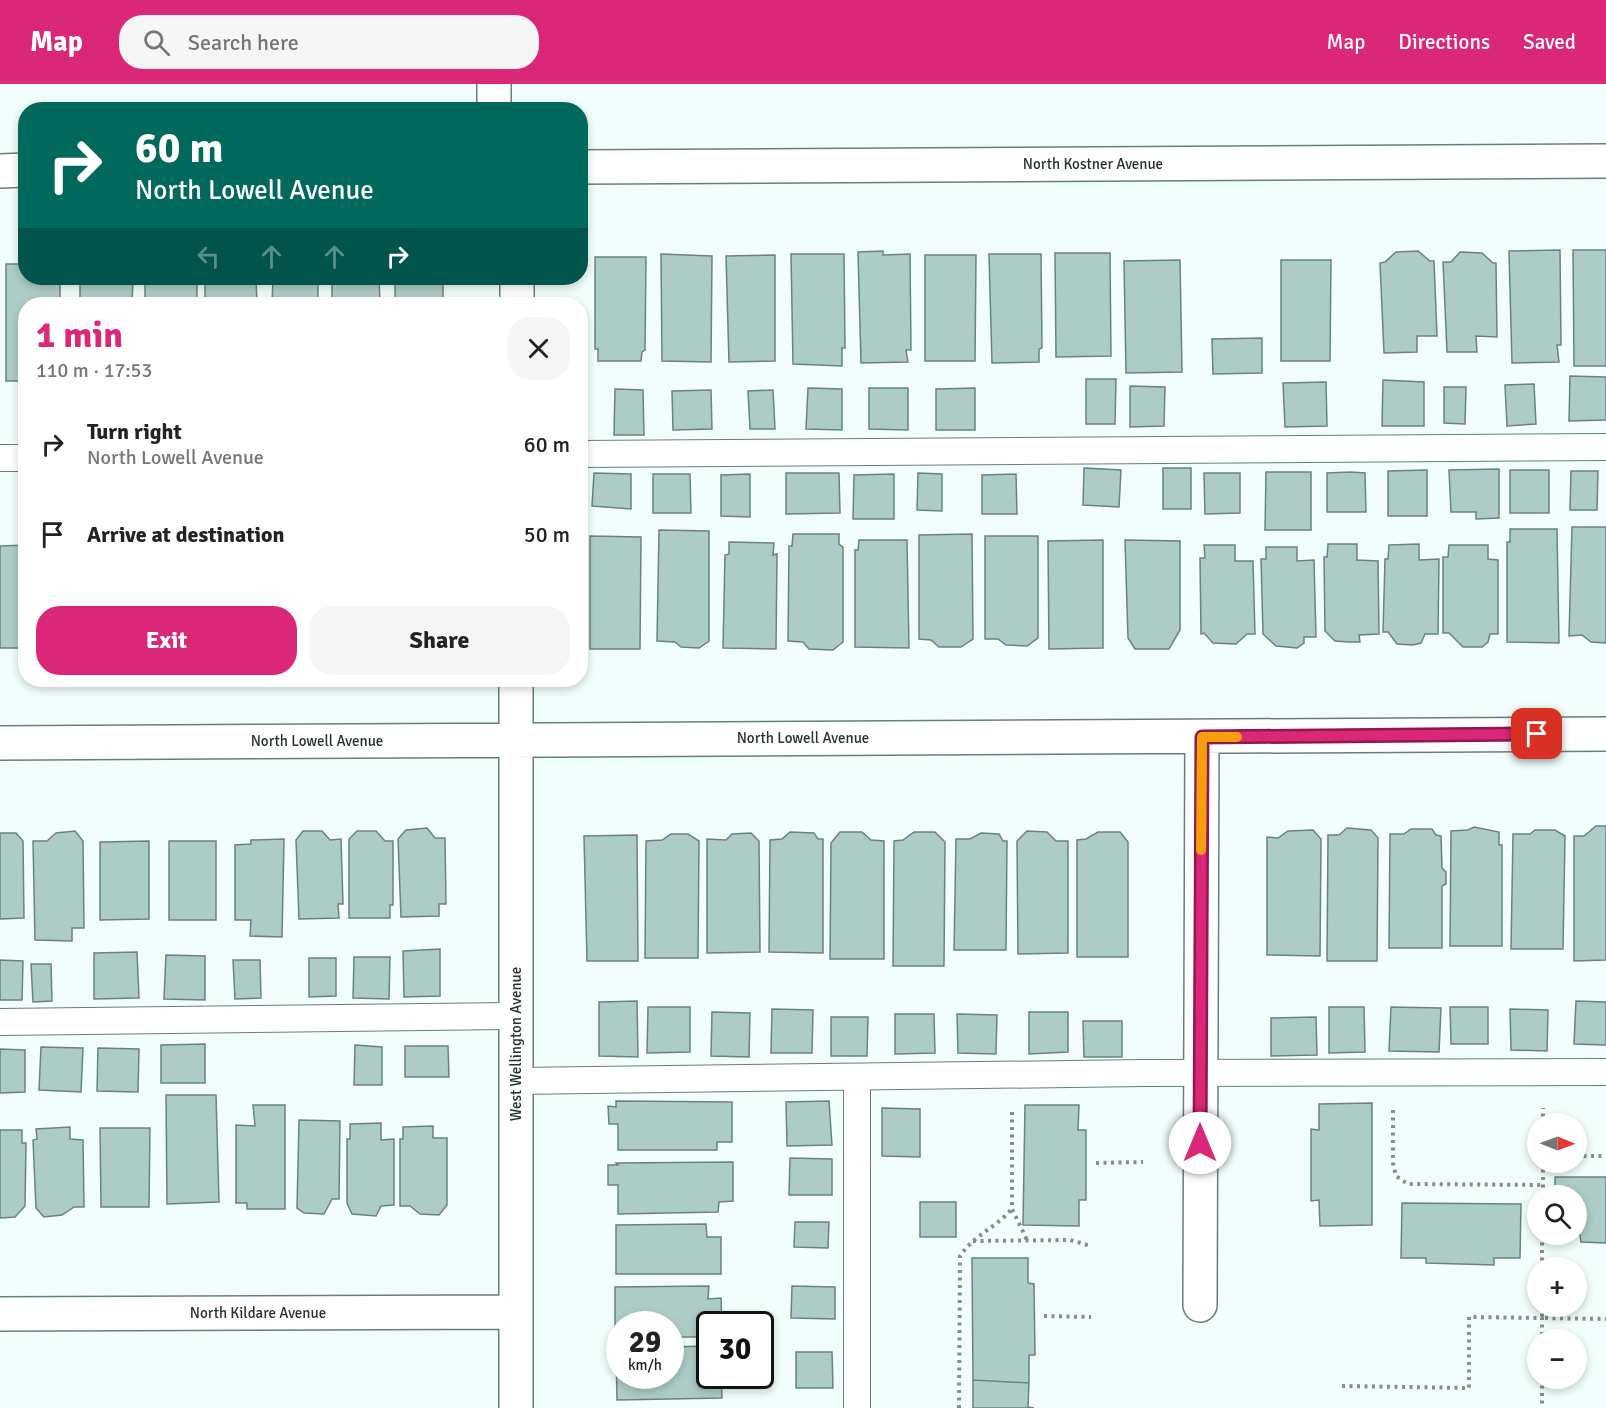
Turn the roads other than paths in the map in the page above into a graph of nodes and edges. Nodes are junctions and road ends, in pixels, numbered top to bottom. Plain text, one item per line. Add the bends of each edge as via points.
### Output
1 (494, 84) edge
2 (494, 102) edge
3 (1606, 161) edge
4 (588, 167) edge
5 (18, 170) edge
6 (0, 171) edge
7 (1606, 447) edge
8 (588, 454) edge
9 (0, 458) edge
10 (18, 458) edge
11 (516, 687) edge
12 (1606, 734) edge
13 (1202, 737) junction
14 (516, 740) junction
15 (0, 743) edge
16 (516, 1016) junction
17 (0, 1022) edge
18 (1606, 1072) edge
19 (1200, 1073) junction
20 (857, 1077) junction
21 (516, 1081) junction
22 (1200, 1305) dead end
23 (516, 1312) junction
24 (0, 1314) edge
25 (516, 1408) edge
26 (857, 1408) edge

1 - 2 street
3 - 4 street, North Kostner Avenue
5 - 6 street
7 - 8 lane
9 - 10 lane
11 - 14 street, West Wellington Avenue
12 - 13 street, North Lowell Avenue
13 - 14 street, North Lowell Avenue
13 - 19 street
14 - 15 street, North Lowell Avenue
14 - 16 street, West Wellington Avenue
16 - 17 lane
16 - 21 street, West Wellington Avenue
18 - 19 lane
19 - 20 lane
19 - 22 street
20 - 21 lane
20 - 26 lane
21 - 23 street, West Wellington Avenue
23 - 24 street, North Kildare Avenue
23 - 25 street, West Wellington Avenue

